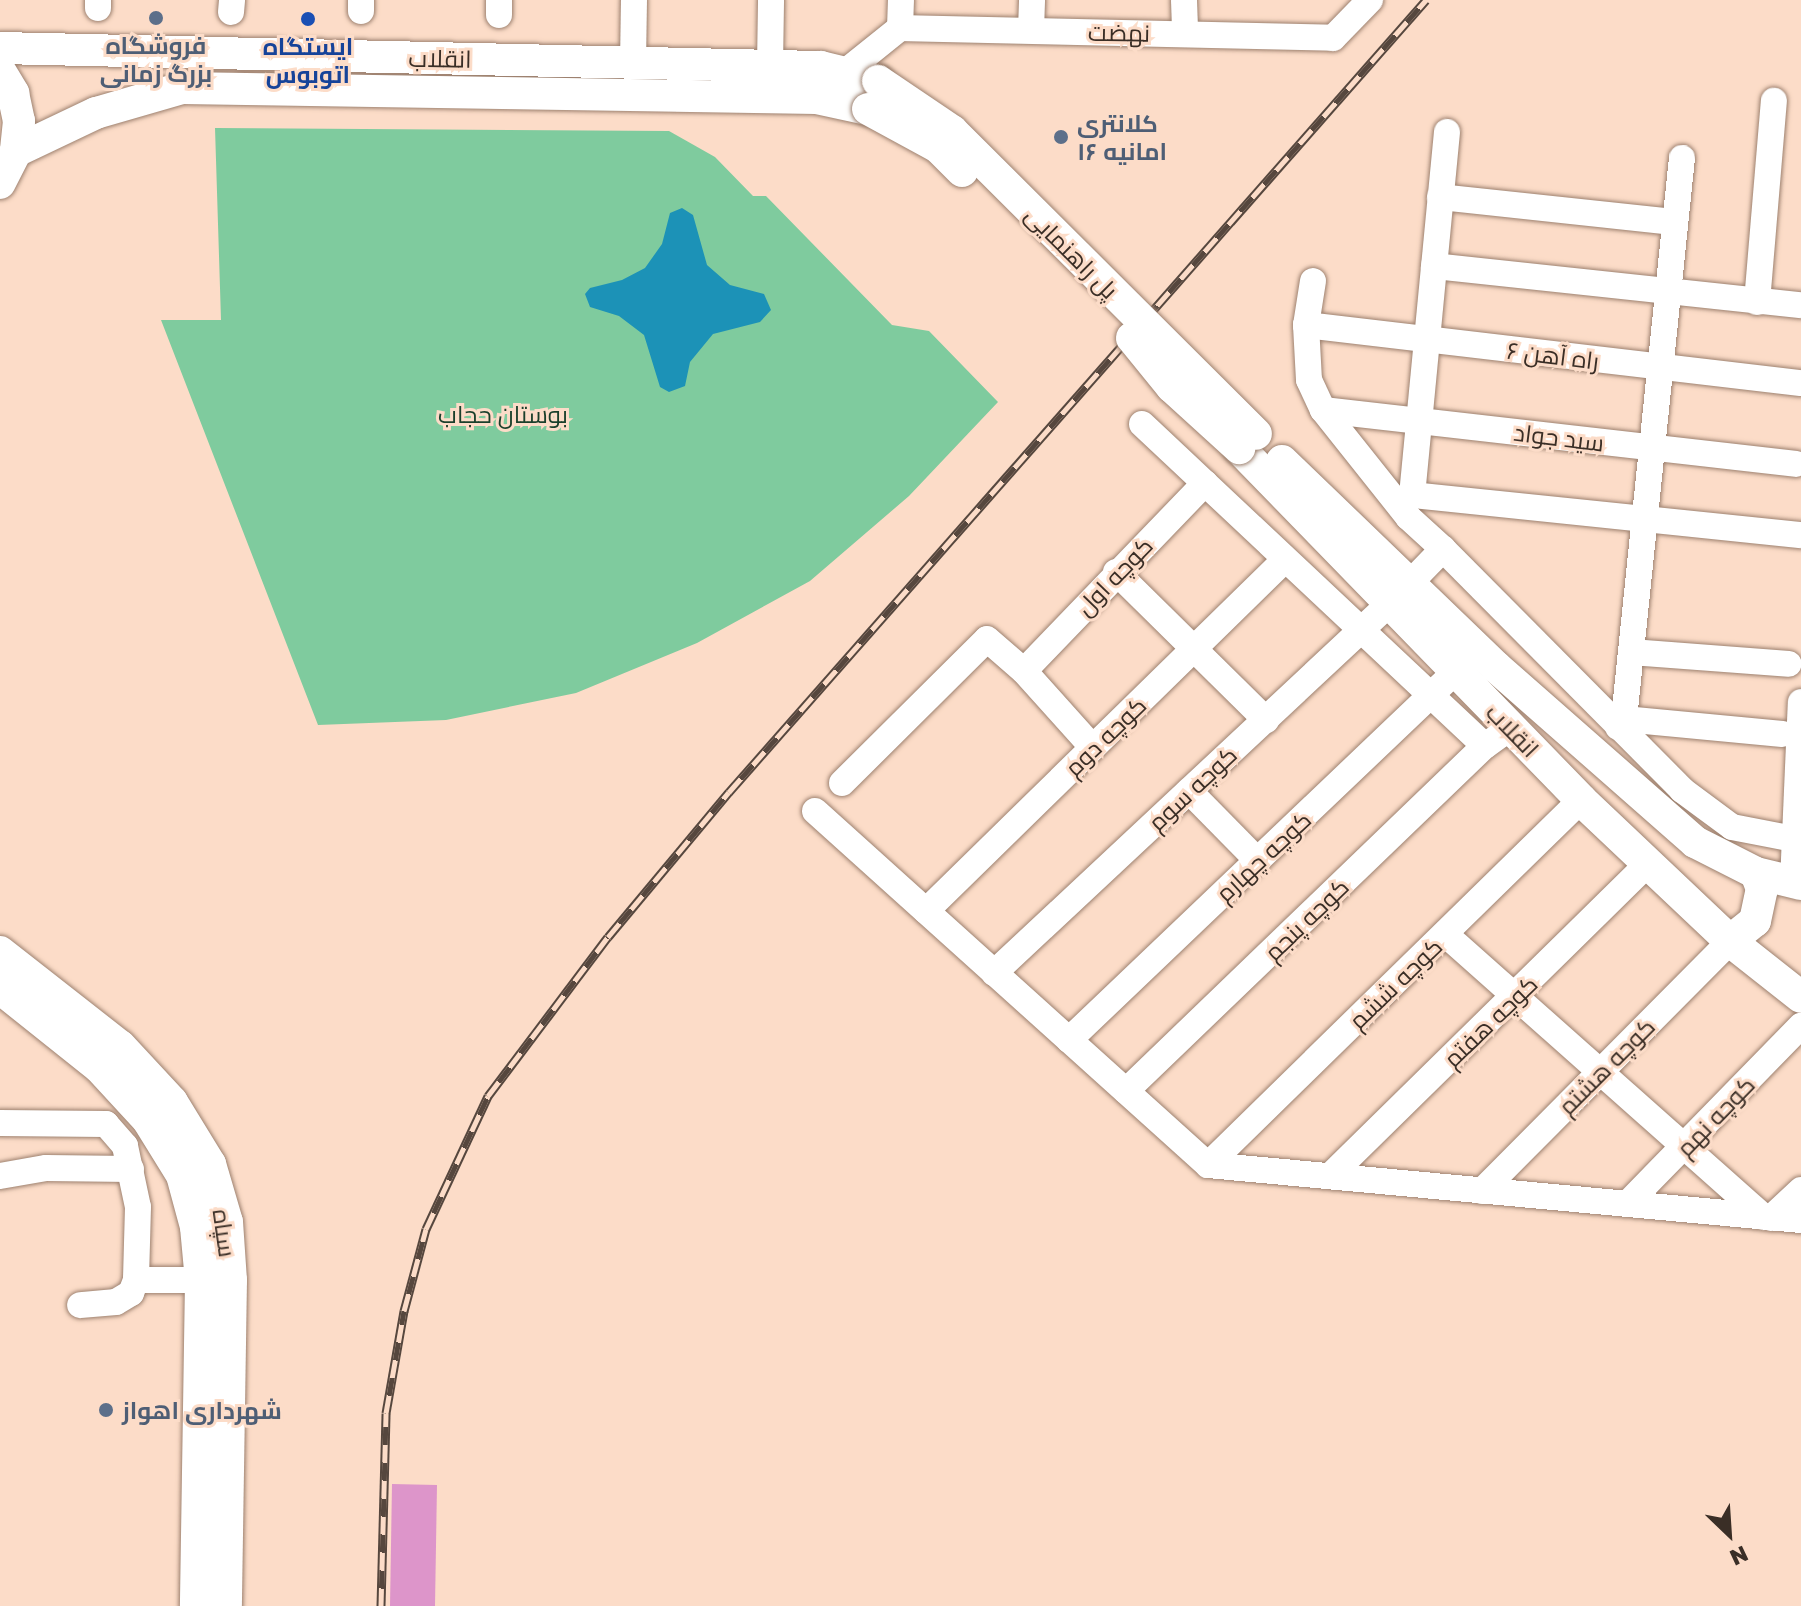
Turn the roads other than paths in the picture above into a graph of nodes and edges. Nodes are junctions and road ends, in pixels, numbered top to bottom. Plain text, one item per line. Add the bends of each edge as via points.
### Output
1 (634, 0) edge
2 (771, 0) edge
3 (901, 0) edge
4 (1032, 0) edge
5 (1184, 0) edge
6 (1356, 5) edge
7 (900, 28) junction
8 (1031, 30) junction
9 (1185, 33) junction
10 (0, 48) edge
11 (633, 63) junction
12 (770, 66) junction
13 (0, 71) edge
14 (844, 73) junction
15 (873, 95) junction
16 (1774, 101) dead end
17 (1447, 132) dead end
18 (16, 151) junction
19 (1682, 158) dead end
20 (0, 183) edge
21 (1440, 197) junction
22 (1675, 222) junction
23 (1434, 266) junction
24 (1313, 281) dead end
25 (1668, 292) junction
26 (1757, 302) junction
27 (1801, 305) edge
28 (1306, 325) junction
29 (1427, 339) junction
30 (1660, 368) junction
31 (1801, 383) edge
32 (1323, 410) junction
33 (1419, 421) junction
34 (1142, 424) dead end
35 (1247, 441) joint
36 (1652, 448) junction
37 (1796, 464) dead end
38 (1205, 483) junction
39 (1645, 519) junction
40 (1801, 535) edge
41 (1443, 549) junction
42 (1283, 561) junction
43 (1116, 572) junction
44 (1400, 594) junction
45 (1360, 632) junction
46 (1194, 649) junction
47 (1631, 652) junction
48 (1789, 664) dead end
49 (1024, 671) junction
50 (1456, 671) junction
51 (1432, 697) junction
52 (1801, 702) edge
53 (1266, 720) junction
54 (1621, 723) junction
55 (1782, 734) dead end
56 (1498, 737) junction
57 (1093, 748) junction
58 (842, 783) dead end
59 (1189, 791) junction
60 (1581, 800) junction
61 (815, 811) dead end
62 (1794, 839) junction
63 (1258, 861) junction
64 (1648, 864) junction
65 (1756, 873) junction
66 (1797, 883) edge
67 (926, 911) junction
68 (1445, 934) junction
69 (1730, 941) junction
70 (0, 952) edge
71 (994, 973) junction
72 (0, 988) edge
73 (1515, 996) junction
74 (1801, 997) edge
75 (1801, 1026) edge
76 (1069, 1040) junction
77 (1601, 1072) junction
78 (1126, 1091) junction
79 (0, 1123) edge
80 (41, 1124) junction
81 (1685, 1147) junction
82 (1208, 1165) junction
83 (46, 1168) junction
84 (131, 1169) junction
85 (0, 1176) edge
86 (1330, 1176) junction
87 (1801, 1190) edge
88 (1482, 1191) junction
89 (1627, 1204) junction
90 (1768, 1217) junction
91 (1801, 1220) edge
92 (136, 1280) junction
93 (216, 1280) junction
94 (80, 1305) dead end
95 (196, 1606) edge
96 (226, 1606) edge

1 - 11 street
2 - 12 street
3 - 7 street
4 - 8 street
5 - 9 street
6 - 9 street, نهضت via 1338,36
7 - 8 street, نهضت
7 - 14 street
8 - 9 street, نهضت
10 - 11 main road, انقلاب
11 - 12 main road, انقلاب
12 - 14 main road, انقلاب
13 - 18 main road via 13,93 19,121
14 - 15 main road, انقلاب
15 - 18 main road, انقلاب via 182,88 96,113
15 - 35 main road, پل راهنمایی, bridge via 938,147
16 - 26 street
17 - 21 street
18 - 20 main road
19 - 22 street
21 - 22 street
21 - 23 street
22 - 25 street
23 - 25 street
23 - 29 street
24 - 28 street
25 - 26 street
25 - 30 street
26 - 27 street
28 - 29 street, راه آهن ۶
28 - 32 street via 1309,380
29 - 30 street, راه آهن ۶
29 - 33 street
30 - 31 street, راه آهن ۶
30 - 36 street
32 - 33 street, سید جواد
32 - 41 street via 1408,517
33 - 36 street, سید جواد
33 - 39 street via 1412,495
34 - 38 street
35 - 44 main road, انقلاب
36 - 37 street, سید جواد
36 - 39 street
38 - 42 street
38 - 43 street, کوچه اول
39 - 40 street
39 - 47 street
41 - 44 street, کوچه سوم
41 - 54 street
42 - 45 street
42 - 46 street, کوچه دوم
43 - 46 street
43 - 49 street, کوچه اول
44 - 45 street, کوچه سوم
44 - 50 main road, انقلاب
44 - 65 main road, انقلاب via 1695,842
45 - 51 street
45 - 53 street, کوچه سوم
46 - 53 street
46 - 57 street, کوچه دوم
47 - 48 street
47 - 54 street
49 - 57 street
49 - 58 street via 987,639
50 - 51 street, کوچه چهارم
50 - 56 main road, انقلاب
51 - 56 street
51 - 63 street, کوچه چهارم
52 - 62 street
53 - 59 street, کوچه سوم
54 - 55 street
54 - 62 street via 1682,790 1732,827
56 - 60 main road, انقلاب
56 - 78 street, کوچه پنجم
57 - 67 street, کوچه دوم
59 - 63 street
59 - 71 street, کوچه سوم
60 - 64 main road, انقلاب
60 - 68 street, کوچه ششم
61 - 67 street
62 - 66 street
63 - 76 street, کوچه چهارم
64 - 69 main road, انقلاب
64 - 73 street, کوچه هفتم
65 - 66 main road, انقلاب
65 - 69 main road via 1762,889 1755,921
67 - 71 street
68 - 73 street
68 - 82 street, کوچه ششم
69 - 74 main road, انقلاب
69 - 77 street, کوچه هشتم
70 - 93 main road, سپاه via 120,1046 172,1102 210,1164 227,1222
71 - 76 street
72 - 93 main road, سپاه via 99,1067 148,1120 182,1175
73 - 77 street
73 - 86 street, کوچه هفتم
75 - 81 street, کوچه نهم
76 - 78 street
77 - 81 street
77 - 88 street, کوچه هشتم
78 - 82 street
79 - 80 street
80 - 83 street
80 - 84 street via 106,1124 118,1132
81 - 89 street, کوچه نهم
81 - 90 street
82 - 86 street
83 - 84 street
83 - 85 street
84 - 92 street via 138,1207
86 - 88 street
87 - 90 street
88 - 89 street
89 - 90 street
90 - 91 street
92 - 93 street
92 - 94 street via 131,1293 116,1302
93 - 95 main road, سپاه
93 - 96 main road, سپاه

